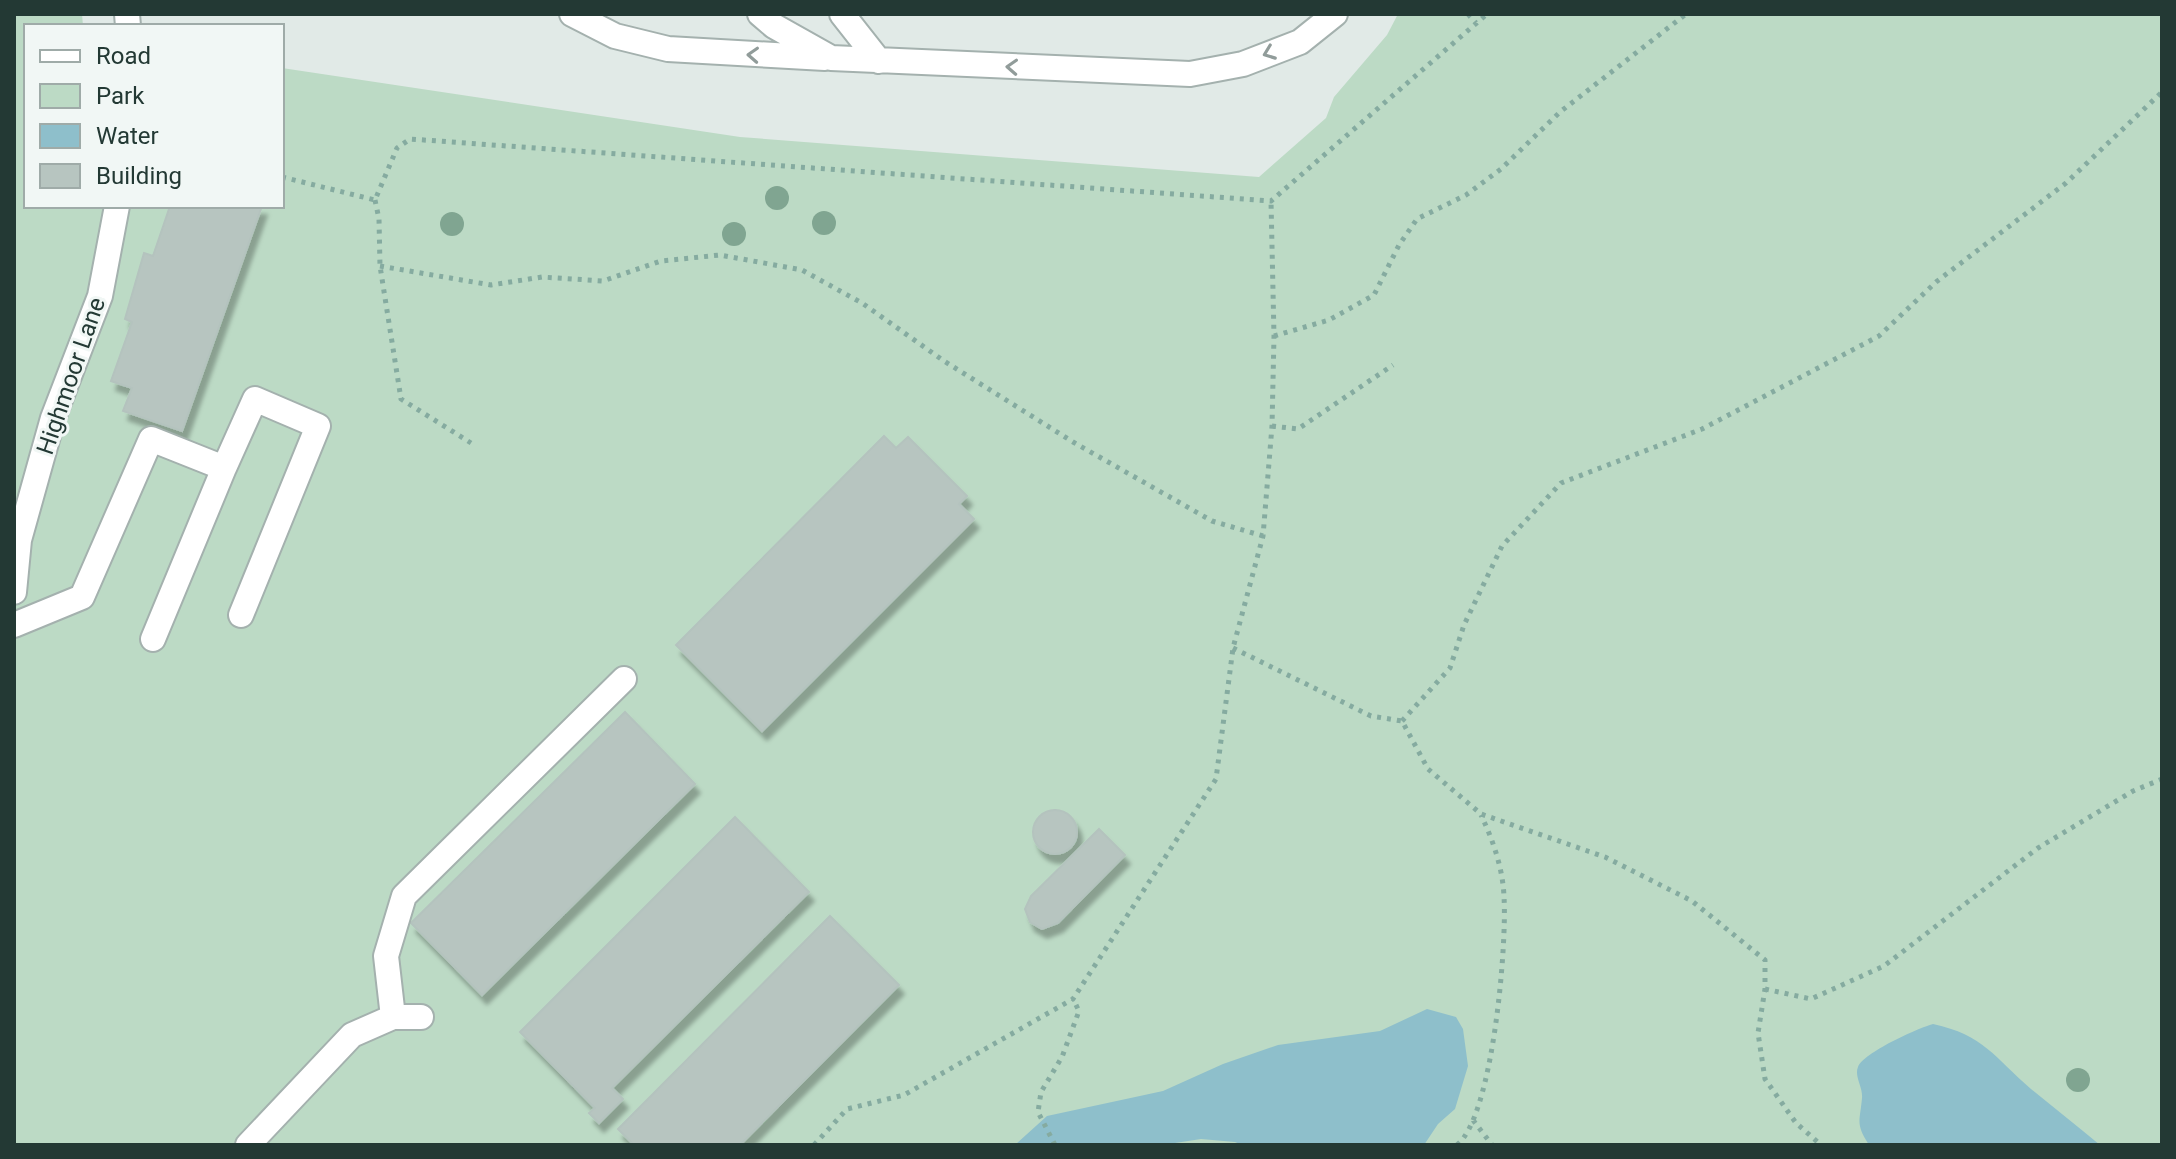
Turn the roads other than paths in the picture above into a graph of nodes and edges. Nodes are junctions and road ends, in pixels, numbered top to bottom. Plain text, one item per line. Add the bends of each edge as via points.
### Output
1 (572, 14) edge
2 (760, 14) edge
3 (842, 14) edge
4 (1335, 14) edge
5 (831, 58) junction
6 (879, 61) junction
7 (117, 208) edge
8 (224, 468) junction
9 (14, 592) edge
10 (241, 615) dead end
11 (14, 625) edge
12 (153, 639) dead end
13 (624, 679) dead end
14 (393, 1017) junction
15 (421, 1017) dead end
16 (248, 1145) edge

5 -> 1 street via 668,49 615,36
2 - 5 street
3 - 6 street
4 -> 6 street via 1300,42 1243,64 1190,74
5 - 6 street
7 - 9 street, Highmoor Lane via 100,296 53,418 19,540
8 - 10 street via 255,399 318,426
8 - 11 street via 151,439 82,597
8 - 12 street
13 - 14 street via 404,896 386,956
14 - 15 street
14 - 16 street via 352,1035

